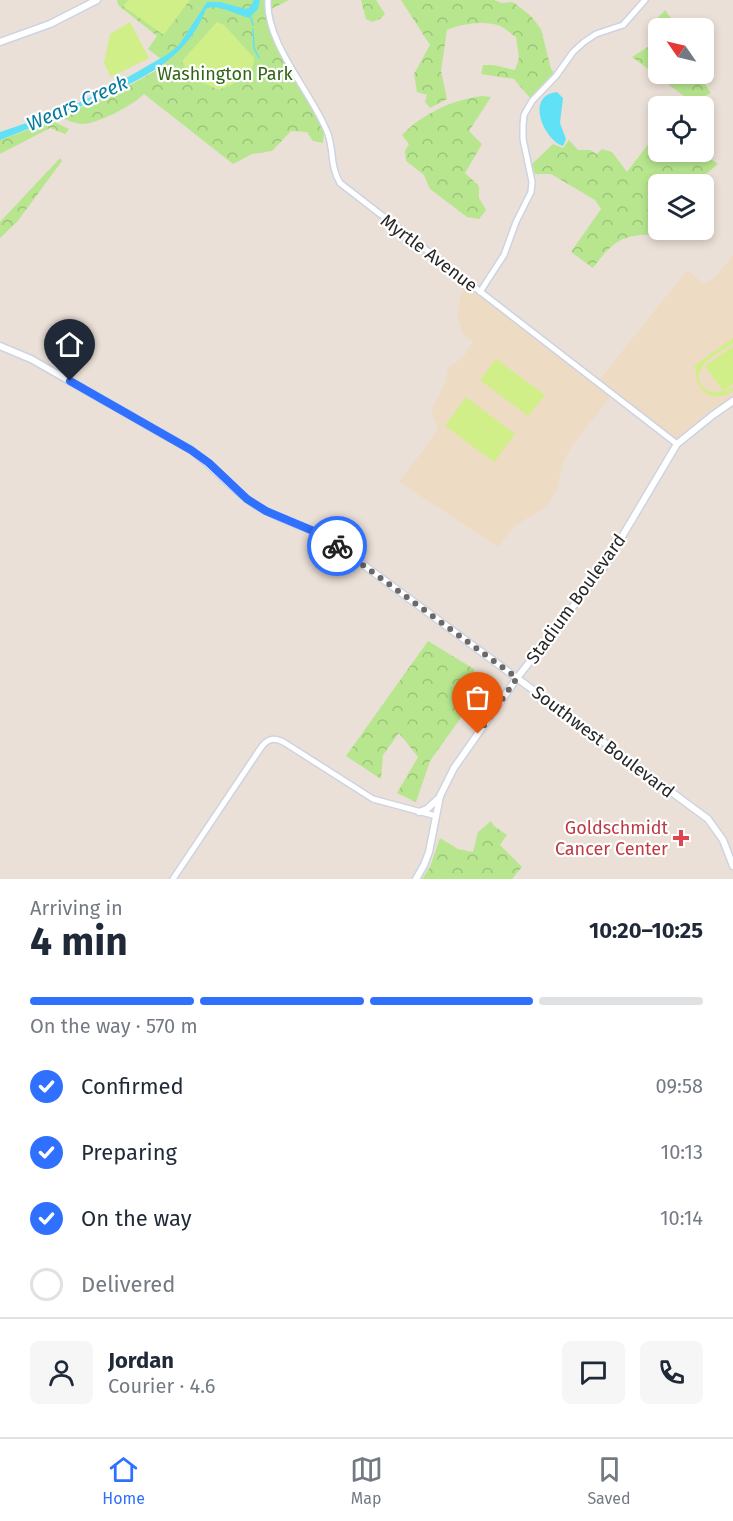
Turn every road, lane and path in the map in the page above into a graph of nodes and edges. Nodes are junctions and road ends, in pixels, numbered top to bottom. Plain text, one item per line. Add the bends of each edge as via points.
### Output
1 (97, 0) edge
2 (268, 0) edge
3 (645, 0) edge
4 (0, 42) edge
5 (480, 292) junction
6 (0, 346) edge
7 (733, 401) edge
8 (677, 444) junction
9 (517, 678) junction
10 (440, 796) junction
11 (419, 812) junction
12 (436, 816) junction
13 (733, 867) edge
14 (173, 879) edge
15 (416, 879) edge

1 - 4 main road via 50,24
2 - 5 street, Myrtle Avenue via 284,53 328,135 332,166 340,183
3 - 5 street via 623,25 584,42 524,115 531,192 504,255
5 - 8 street, Myrtle Avenue
6 - 9 main road, Southwest Boulevard via 31,359 191,450 247,499 323,535
7 - 8 main road, Stadium Boulevard
8 - 9 main road, Stadium Boulevard via 604,567
9 - 10 main road, Stadium Boulevard via 454,768
9 - 13 main road, Southwest Boulevard via 708,819 723,840
10 - 11 main road
10 - 12 main road, Stadium Boulevard
11 - 12 street
11 - 14 street via 373,799 279,739 270,739
12 - 15 main road, Stadium Boulevard via 429,852

